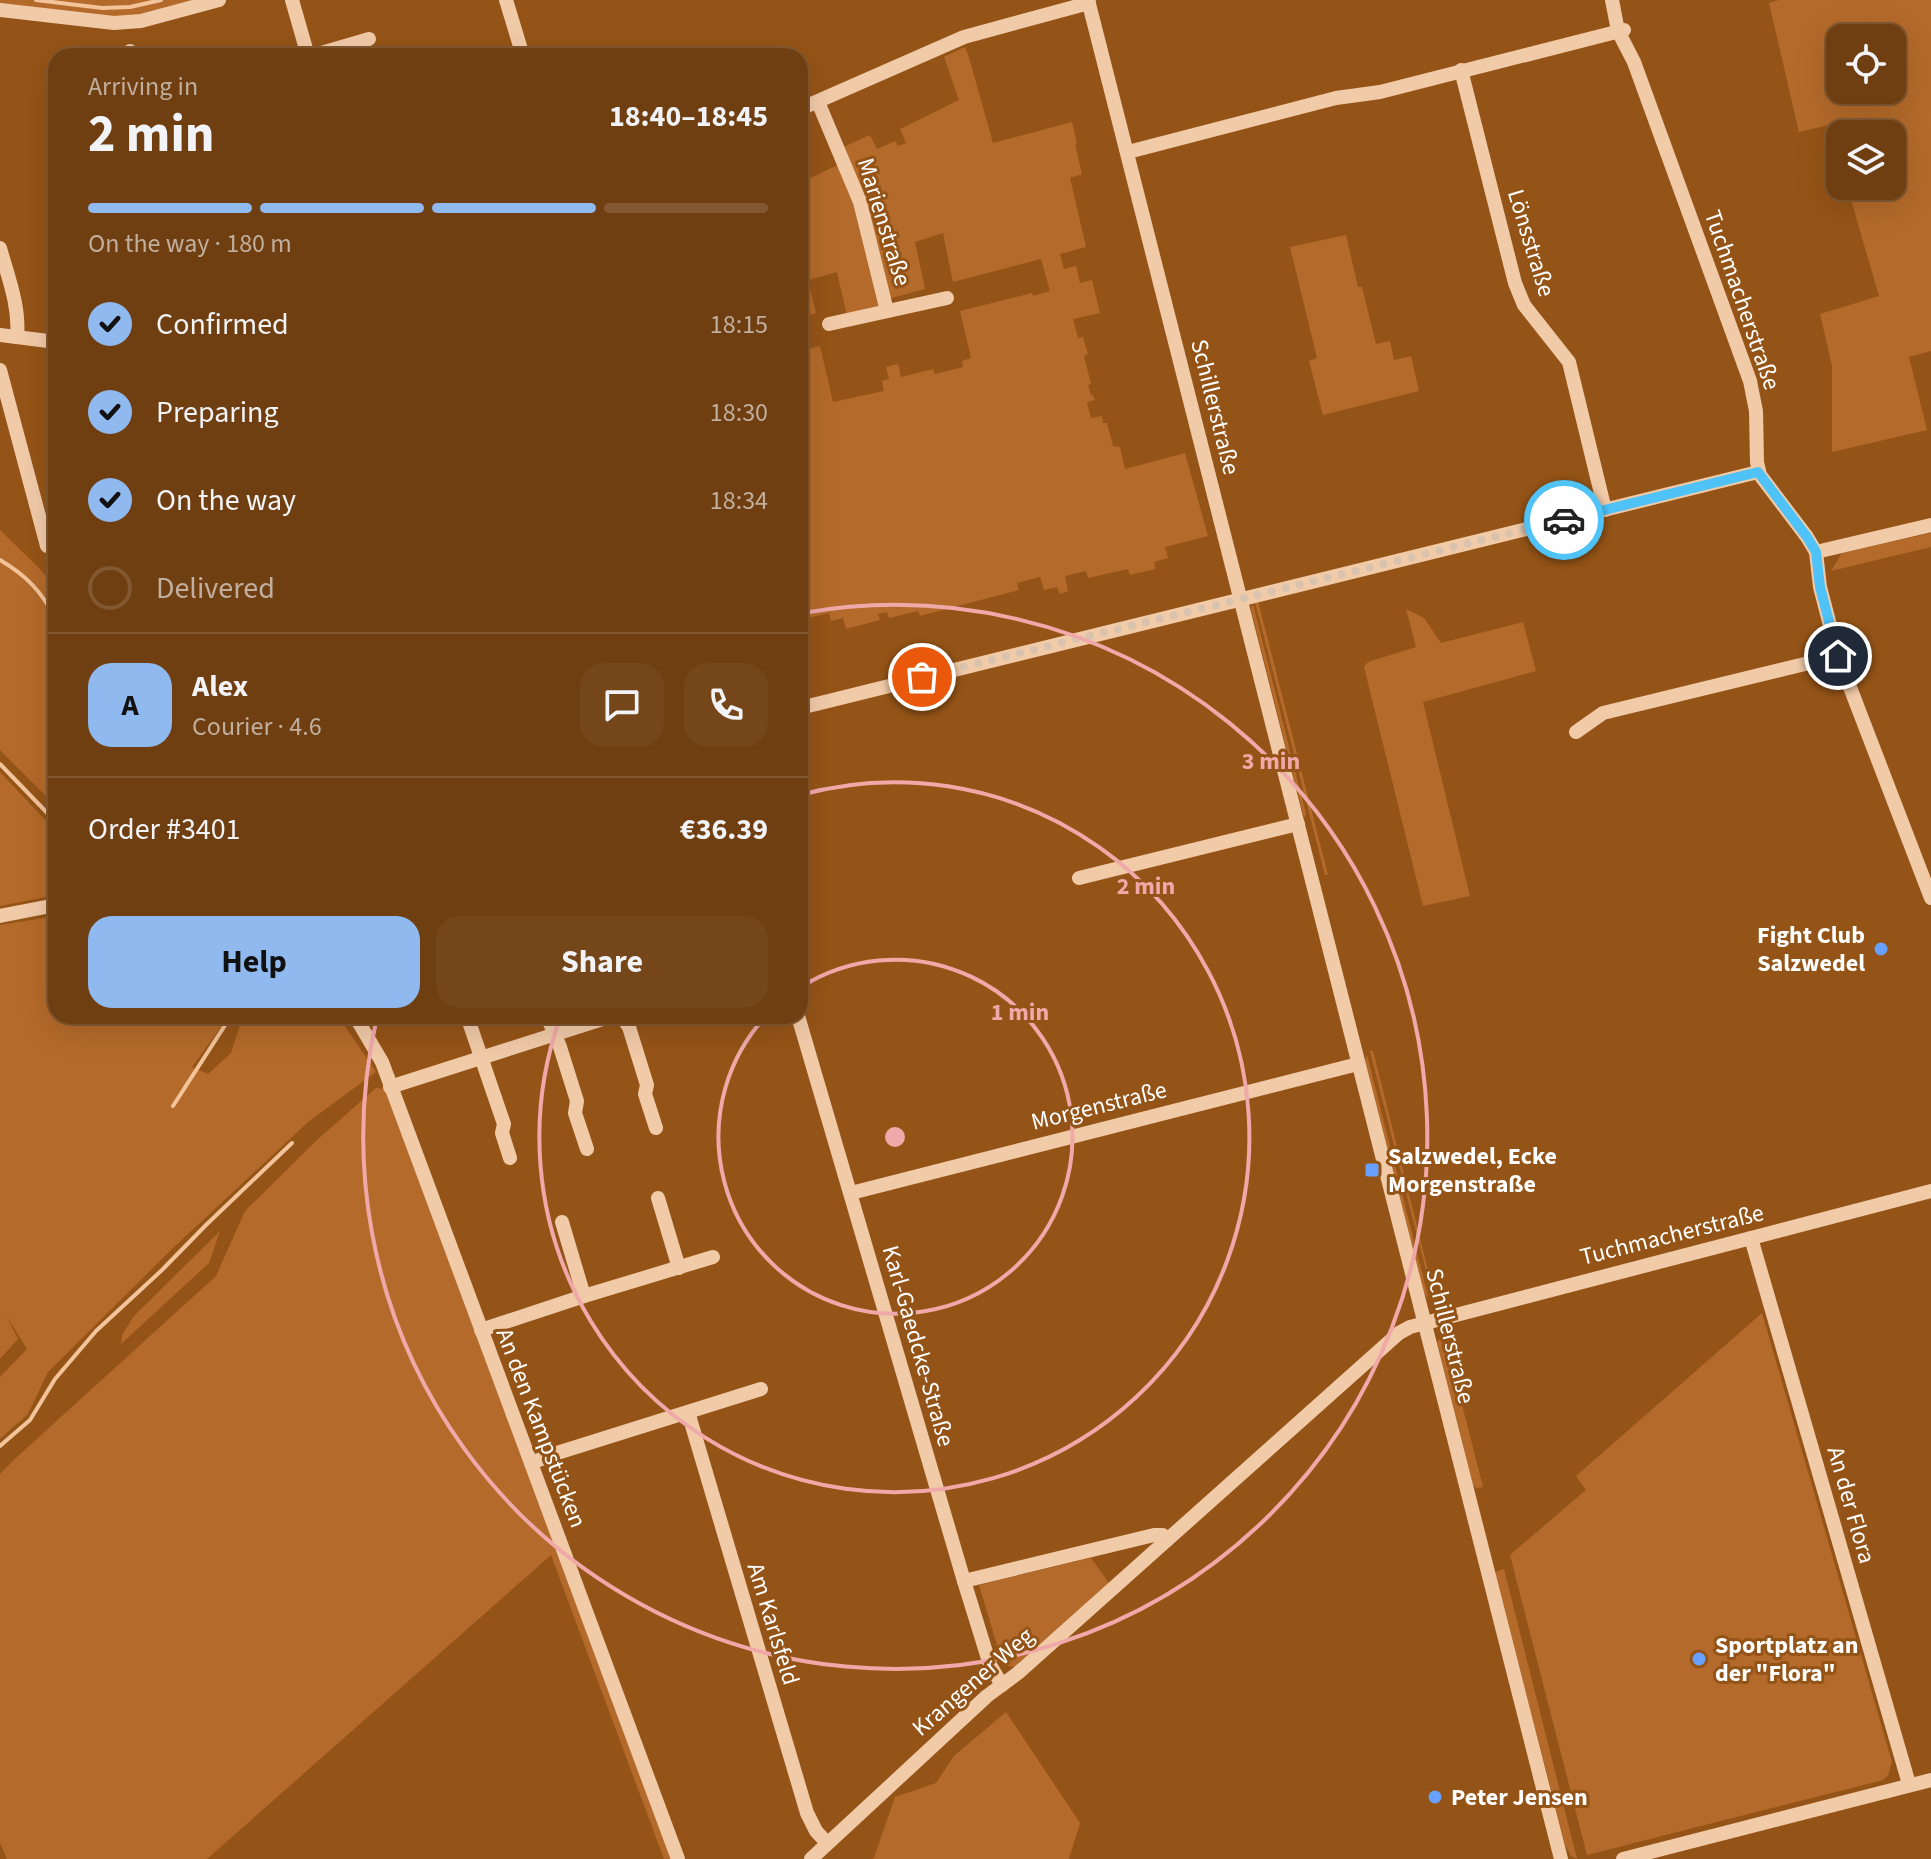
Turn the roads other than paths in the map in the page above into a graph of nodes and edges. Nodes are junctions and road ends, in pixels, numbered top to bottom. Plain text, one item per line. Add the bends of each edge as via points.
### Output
1 (219, 0) edge
2 (292, 0) edge
3 (506, 0) edge
4 (1612, 0) edge
5 (1089, 2) edge
6 (0, 10) edge
7 (1621, 31) junction
8 (369, 39) dead end
9 (307, 48) edge
10 (338, 48) edge
11 (521, 48) edge
12 (1461, 70) junction
13 (818, 102) junction
14 (808, 106) edge
15 (1128, 152) junction
16 (0, 248) edge
17 (947, 298) dead end
18 (887, 311) junction
19 (829, 324) dead end
20 (0, 335) edge
21 (17, 337) junction
22 (48, 341) edge
23 (0, 370) edge
24 (1758, 472) junction
25 (1605, 510) junction
26 (1931, 525) edge
27 (48, 532) edge
28 (1816, 552) junction
29 (1241, 599) junction
30 (1838, 656) junction
31 (808, 706) edge
32 (1576, 732) dead end
33 (1298, 824) junction
34 (1079, 878) dead end
35 (1931, 898) edge
36 (48, 907) edge
37 (0, 916) edge
38 (360, 1024) edge
39 (470, 1024) edge
40 (551, 1024) edge
41 (587, 1024) edge
42 (627, 1024) edge
43 (800, 1024) edge
44 (555, 1034) junction
45 (481, 1057) junction
46 (1358, 1064) junction
47 (390, 1087) junction
48 (656, 1128) dead end
49 (587, 1149) dead end
50 (510, 1158) dead end
51 (1931, 1191) edge
52 (851, 1193) junction
53 (658, 1198) dead end
54 (562, 1222) dead end
55 (1751, 1238) junction
56 (713, 1257) dead end
57 (679, 1268) junction
58 (584, 1296) junction
59 (1424, 1323) junction
60 (481, 1330) junction
61 (761, 1389) dead end
62 (688, 1412) junction
63 (531, 1463) junction
64 (1167, 1540) junction
65 (964, 1581) junction
66 (1002, 1685) junction
67 (1931, 1780) edge
68 (1909, 1784) junction
69 (827, 1843) junction
70 (678, 1859) edge
71 (811, 1859) edge
72 (1561, 1859) edge
73 (1623, 1859) edge

1 - 6 street via 114,23
2 - 9 street
3 - 11 street
4 - 7 street, Tuchmacherstraße
5 - 13 street via 964,37
5 - 15 street, Schillerstraße
7 - 12 street
7 - 24 street, Tuchmacherstraße via 1750,381
8 - 10 street
12 - 15 street
12 - 25 street, Lönsstraße via 1515,283 1524,305 1569,362
13 - 14 street
13 - 18 street, Marienstraße via 860,202
15 - 29 street, Schillerstraße
16 - 21 street via 16,307
17 - 18 street, Marienstraße
18 - 19 street, Marienstraße
20 - 21 street
21 - 22 street
23 - 27 street
24 - 25 street
24 - 28 street
25 - 29 street
26 - 28 street
28 - 30 street
29 - 31 street
29 - 33 street, Schillerstraße
30 - 32 street via 1603,713
30 - 35 street
33 - 34 street
33 - 46 street, Schillerstraße
36 - 37 street
38 - 47 street, An den Kampstücken
39 - 45 street
40 - 44 street
41 - 44 street
42 - 48 street
43 - 52 street, Karl-Gaedcke-Straße
44 - 45 street
44 - 49 street
45 - 47 street
45 - 50 street
46 - 52 street, Morgenstraße
46 - 59 street, Schillerstraße
47 - 60 street, An den Kampstücken
51 - 55 street, Tuchmacherstraße
52 - 65 street, Karl-Gaedcke-Straße
53 - 57 street
54 - 58 street
55 - 59 street, Tuchmacherstraße
55 - 68 street, An der Flora
56 - 57 street
57 - 58 street
58 - 60 street
59 - 64 street, Krangener Weg via 1399,1333
59 - 72 street, Schillerstraße
60 - 63 street, An den Kampstücken
61 - 62 street
62 - 63 street
62 - 69 street, Am Karlsfeld via 807,1813
63 - 70 street, An den Kampstücken
64 - 65 street via 1154,1535
64 - 66 street, Krangener Weg
65 - 66 street, Karl-Gaedcke-Straße via 990,1665
66 - 69 street, Krangener Weg
67 - 68 street
68 - 73 street
69 - 71 street, Krangener Weg

